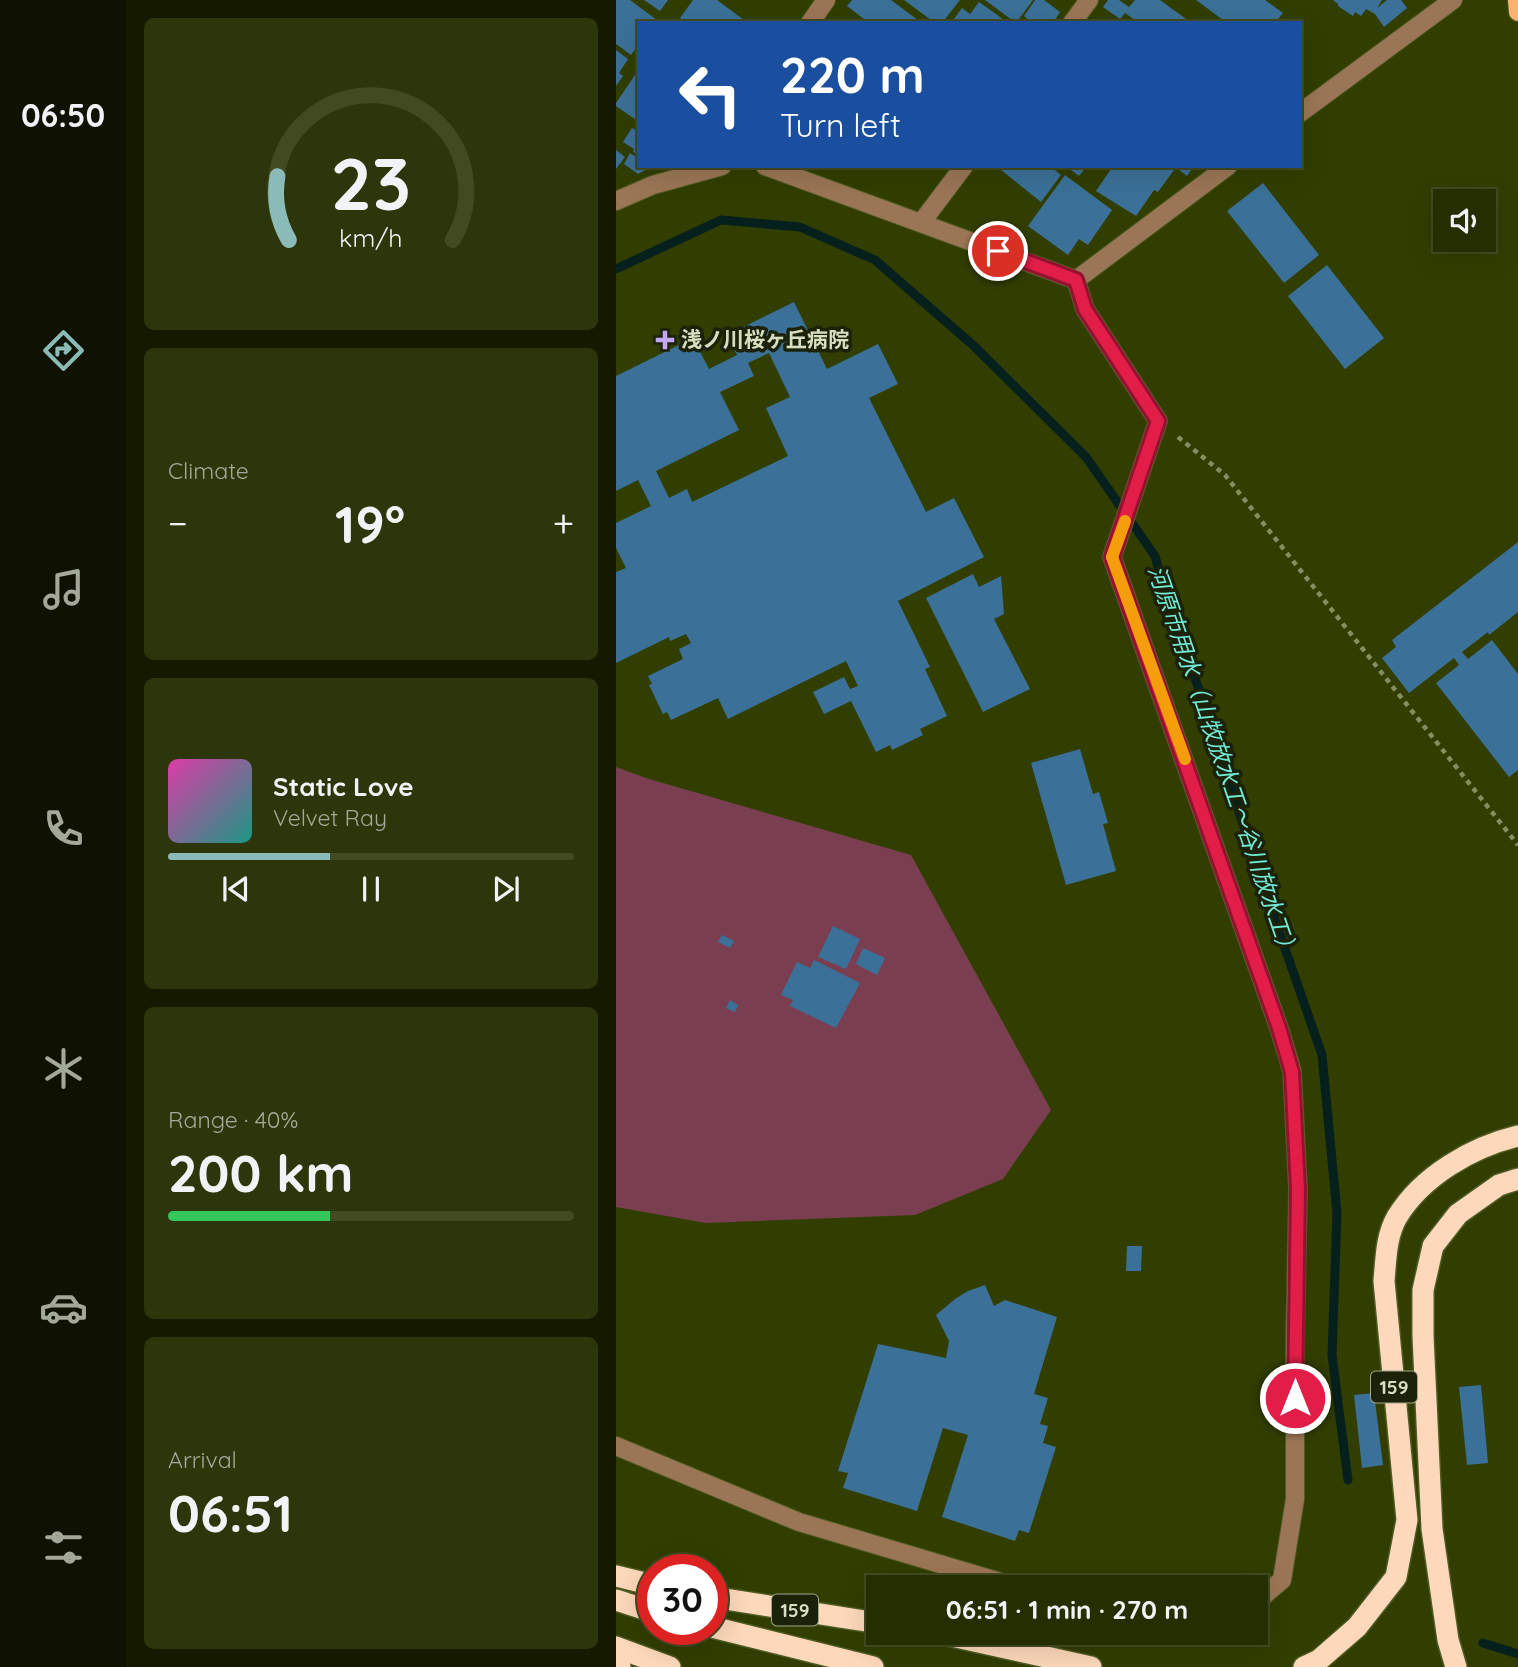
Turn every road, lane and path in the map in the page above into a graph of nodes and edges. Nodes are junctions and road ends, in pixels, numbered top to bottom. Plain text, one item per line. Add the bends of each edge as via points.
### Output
1 (827, 0) edge
2 (1089, 0) edge
3 (1453, 0) edge
4 (1517, 0) edge
5 (1518, 12) edge
6 (811, 21) edge
7 (1073, 21) edge
8 (1302, 112) edge
9 (715, 168) edge
10 (770, 168) edge
11 (962, 168) edge
12 (1225, 168) edge
13 (616, 201) edge
14 (921, 223) junction
15 (1076, 280) junction
16 (1158, 421) junction
17 (1518, 845) edge
18 (1518, 1136) edge
19 (1518, 1179) edge
20 (616, 1446) edge
21 (977, 1575) edge
22 (616, 1576) edge
23 (637, 1581) edge
24 (1268, 1592) edge
25 (616, 1600) edge
26 (728, 1600) edge
27 (637, 1607) edge
28 (866, 1621) edge
29 (728, 1632) edge
30 (992, 1645) edge
31 (616, 1647) edge
32 (670, 1667) edge
33 (873, 1667) edge
34 (1091, 1667) edge
35 (1304, 1667) edge
36 (1456, 1667) edge

1 - 6 street
2 - 7 street
3 - 8 street
4 - 5 main road
9 - 13 street
10 - 14 street
11 - 14 street
12 - 15 street
14 - 15 street
15 - 16 street via 1085,309
16 - 17 path via 1224,474
16 - 24 street via 1112,557 1292,1072 1298,1189 1295,1499 1282,1580
18 - 35 highway, 159 via 1476,1151 1439,1172 1397,1218 1387,1243 1384,1281 1407,1520 1396,1577 1357,1627
19 - 36 highway, 159 via 1499,1185 1458,1214 1433,1246 1423,1290 1432,1529
20 - 21 street via 799,1522
22 - 23 highway
25 - 27 highway
26 - 28 highway, 159
29 - 33 highway, 159
30 - 34 highway
31 - 32 highway

